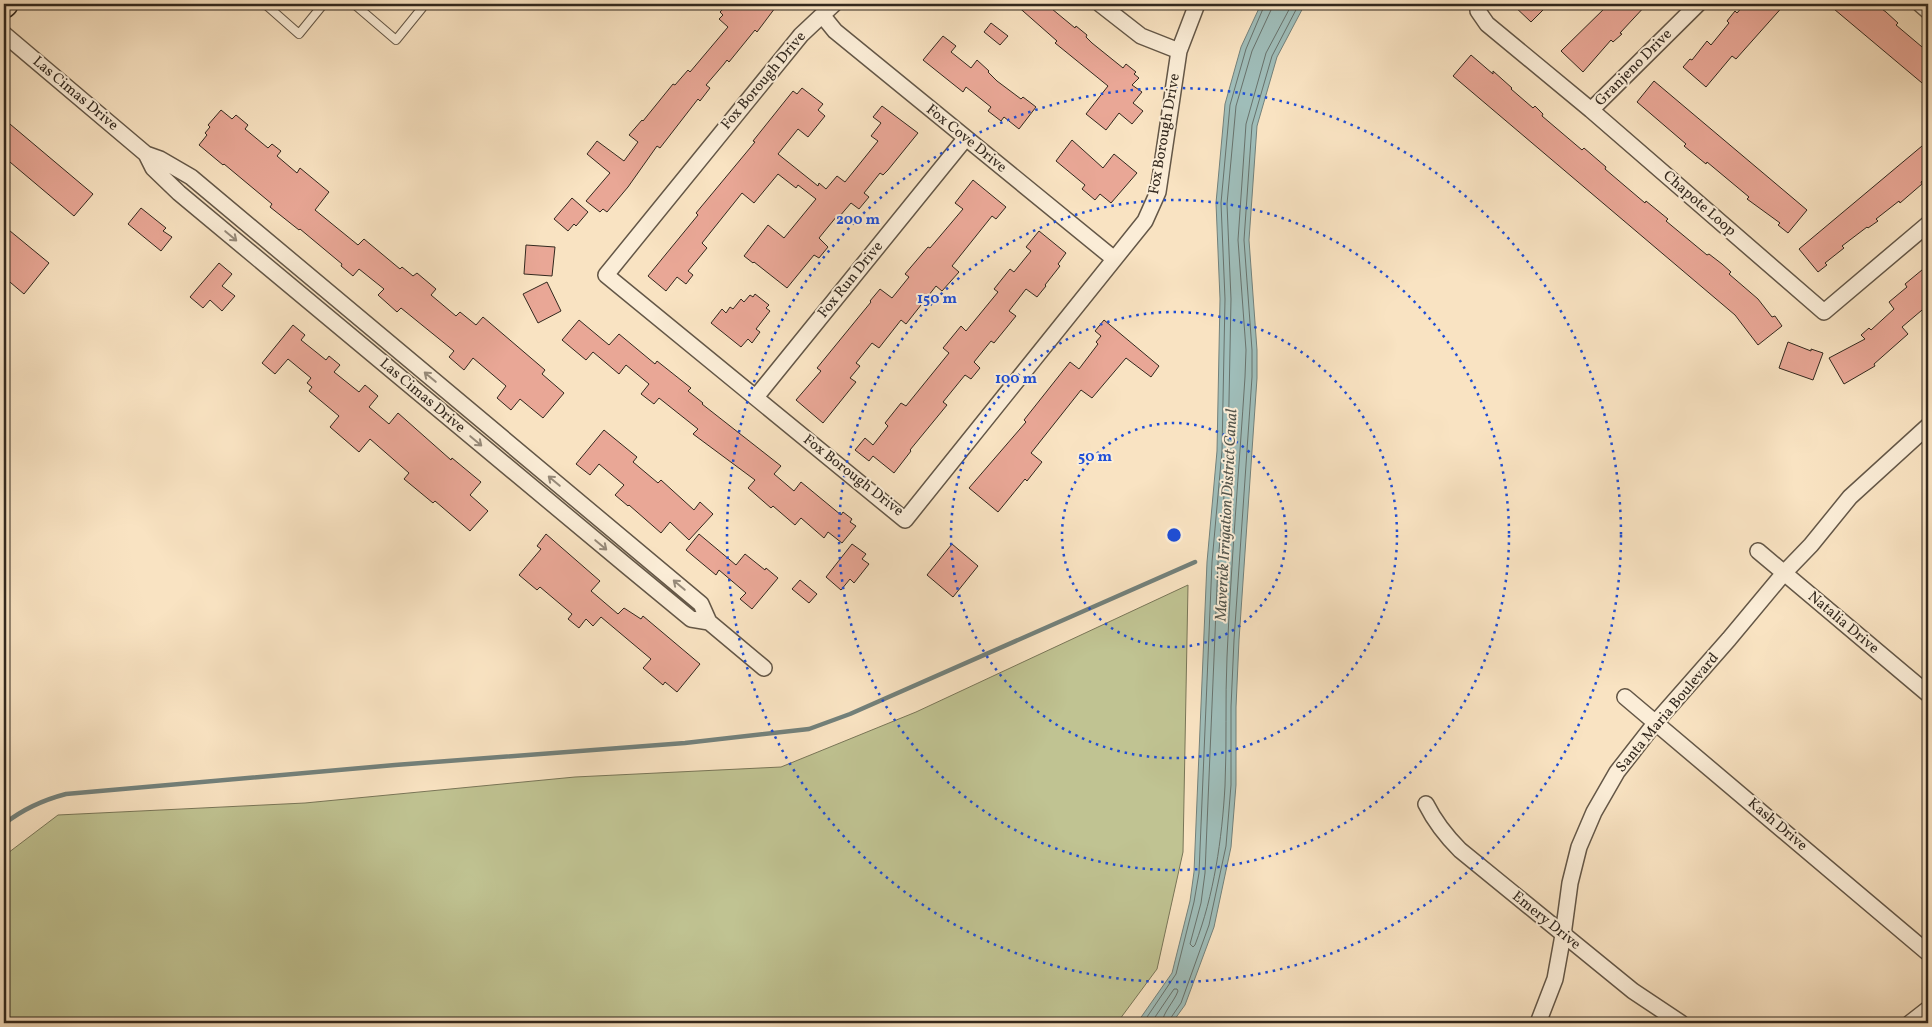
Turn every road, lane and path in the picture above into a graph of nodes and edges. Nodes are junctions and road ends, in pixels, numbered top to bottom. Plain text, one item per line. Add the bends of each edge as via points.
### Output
1 (265, 4) edge
2 (317, 4) edge
3 (356, 4) edge
4 (834, 4) edge
5 (1100, 4) edge
6 (1197, 4) edge
7 (1478, 4) edge
8 (1698, 4) edge
9 (1920, 4) edge
10 (422, 8) dead end
11 (1928, 11) edge
12 (822, 15) junction
13 (4, 34) edge
14 (1179, 51) junction
15 (1591, 110) junction
16 (965, 138) junction
17 (146, 154) junction
18 (198, 183) junction
19 (185, 198) junction
20 (228, 208) junction
21 (215, 224) junction
22 (1928, 224) edge
23 (270, 243) junction
24 (257, 258) junction
25 (1114, 258) junction
26 (303, 271) junction
27 (290, 286) junction
28 (340, 301) junction
29 (327, 316) junction
30 (376, 332) junction
31 (364, 347) junction
32 (414, 363) junction
33 (401, 378) junction
34 (756, 397) junction
35 (461, 402) junction
36 (448, 418) junction
37 (1928, 426) edge
38 (521, 453) junction
39 (509, 468) junction
40 (578, 500) junction
41 (565, 515) junction
42 (1758, 551) dead end
43 (640, 552) junction
44 (628, 567) junction
45 (1784, 573) junction
46 (709, 622) junction
47 (764, 668) dead end
48 (1928, 694) edge
49 (1625, 697) dead end
50 (1656, 722) junction
51 (1426, 804) dead end
52 (1563, 935) junction
53 (1928, 953) edge
54 (1928, 1009) edge
55 (1538, 1023) edge
56 (1681, 1023) edge
57 (1910, 1023) edge

1 - 2 lane via 299,34 322,7
3 - 10 lane via 396,40
4 - 12 street, Fox Borough Drive
5 - 14 street via 1141,36
6 - 14 street, Fox Borough Drive
7 - 15 street, Chapote Loop via 1478,11 1488,24
8 - 15 street, Granjeno Drive
9 - 11 street
12 - 16 street, Fox Cove Drive via 835,31
12 - 34 street, Fox Borough Drive via 801,35 606,275
13 - 17 street, Las Cimas Drive
14 - 25 street, Fox Borough Drive via 1158,192 1145,221
15 - 22 street, Chapote Loop via 1824,312
16 - 25 street, Fox Cove Drive
16 - 34 street, Fox Run Drive
17 - 18 street, Las Cimas Drive
17 - 19 street, Las Cimas Drive via 153,168
18 - 19 street
18 - 20 street, Las Cimas Drive
19 - 21 street, Las Cimas Drive
20 - 21 street
20 - 23 street, Las Cimas Drive
21 -> 24 street, Las Cimas Drive
23 - 24 street
23 - 26 street, Las Cimas Drive
24 - 27 street, Las Cimas Drive
25 - 34 street, Fox Borough Drive via 905,520
26 - 27 street
26 - 28 street, Las Cimas Drive
27 - 29 street, Las Cimas Drive
28 - 29 street
28 - 30 street, Las Cimas Drive
29 - 31 street, Las Cimas Drive
30 - 31 street
30 - 32 street, Las Cimas Drive
31 - 33 street, Las Cimas Drive
32 - 33 street
35 -> 32 street, Las Cimas Drive
33 - 36 street, Las Cimas Drive
35 - 36 street
35 - 38 street, Las Cimas Drive
36 -> 39 street, Las Cimas Drive
37 - 45 street, Santa Maria Boulevard via 1850,497
38 - 39 street
40 -> 38 street, Las Cimas Drive
39 - 41 street, Las Cimas Drive
40 - 41 street
40 - 43 street, Las Cimas Drive
41 -> 44 street, Las Cimas Drive
42 - 45 street, Natalia Drive
43 - 44 street
46 -> 43 street, Las Cimas Drive via 701,604
44 - 46 street, Las Cimas Drive via 691,619
45 - 48 street, Natalia Drive
45 - 50 street, Santa Maria Boulevard
46 - 47 street, Las Cimas Drive
49 - 50 street, Kash Drive
50 - 52 street, Santa Maria Boulevard via 1617,772 1579,847
50 - 53 street, Kash Drive
51 - 52 street, Emery Drive via 1460,850
52 - 55 street, Santa Maria Boulevard via 1554,979
52 - 56 street, Emery Drive via 1633,991
54 - 57 street

